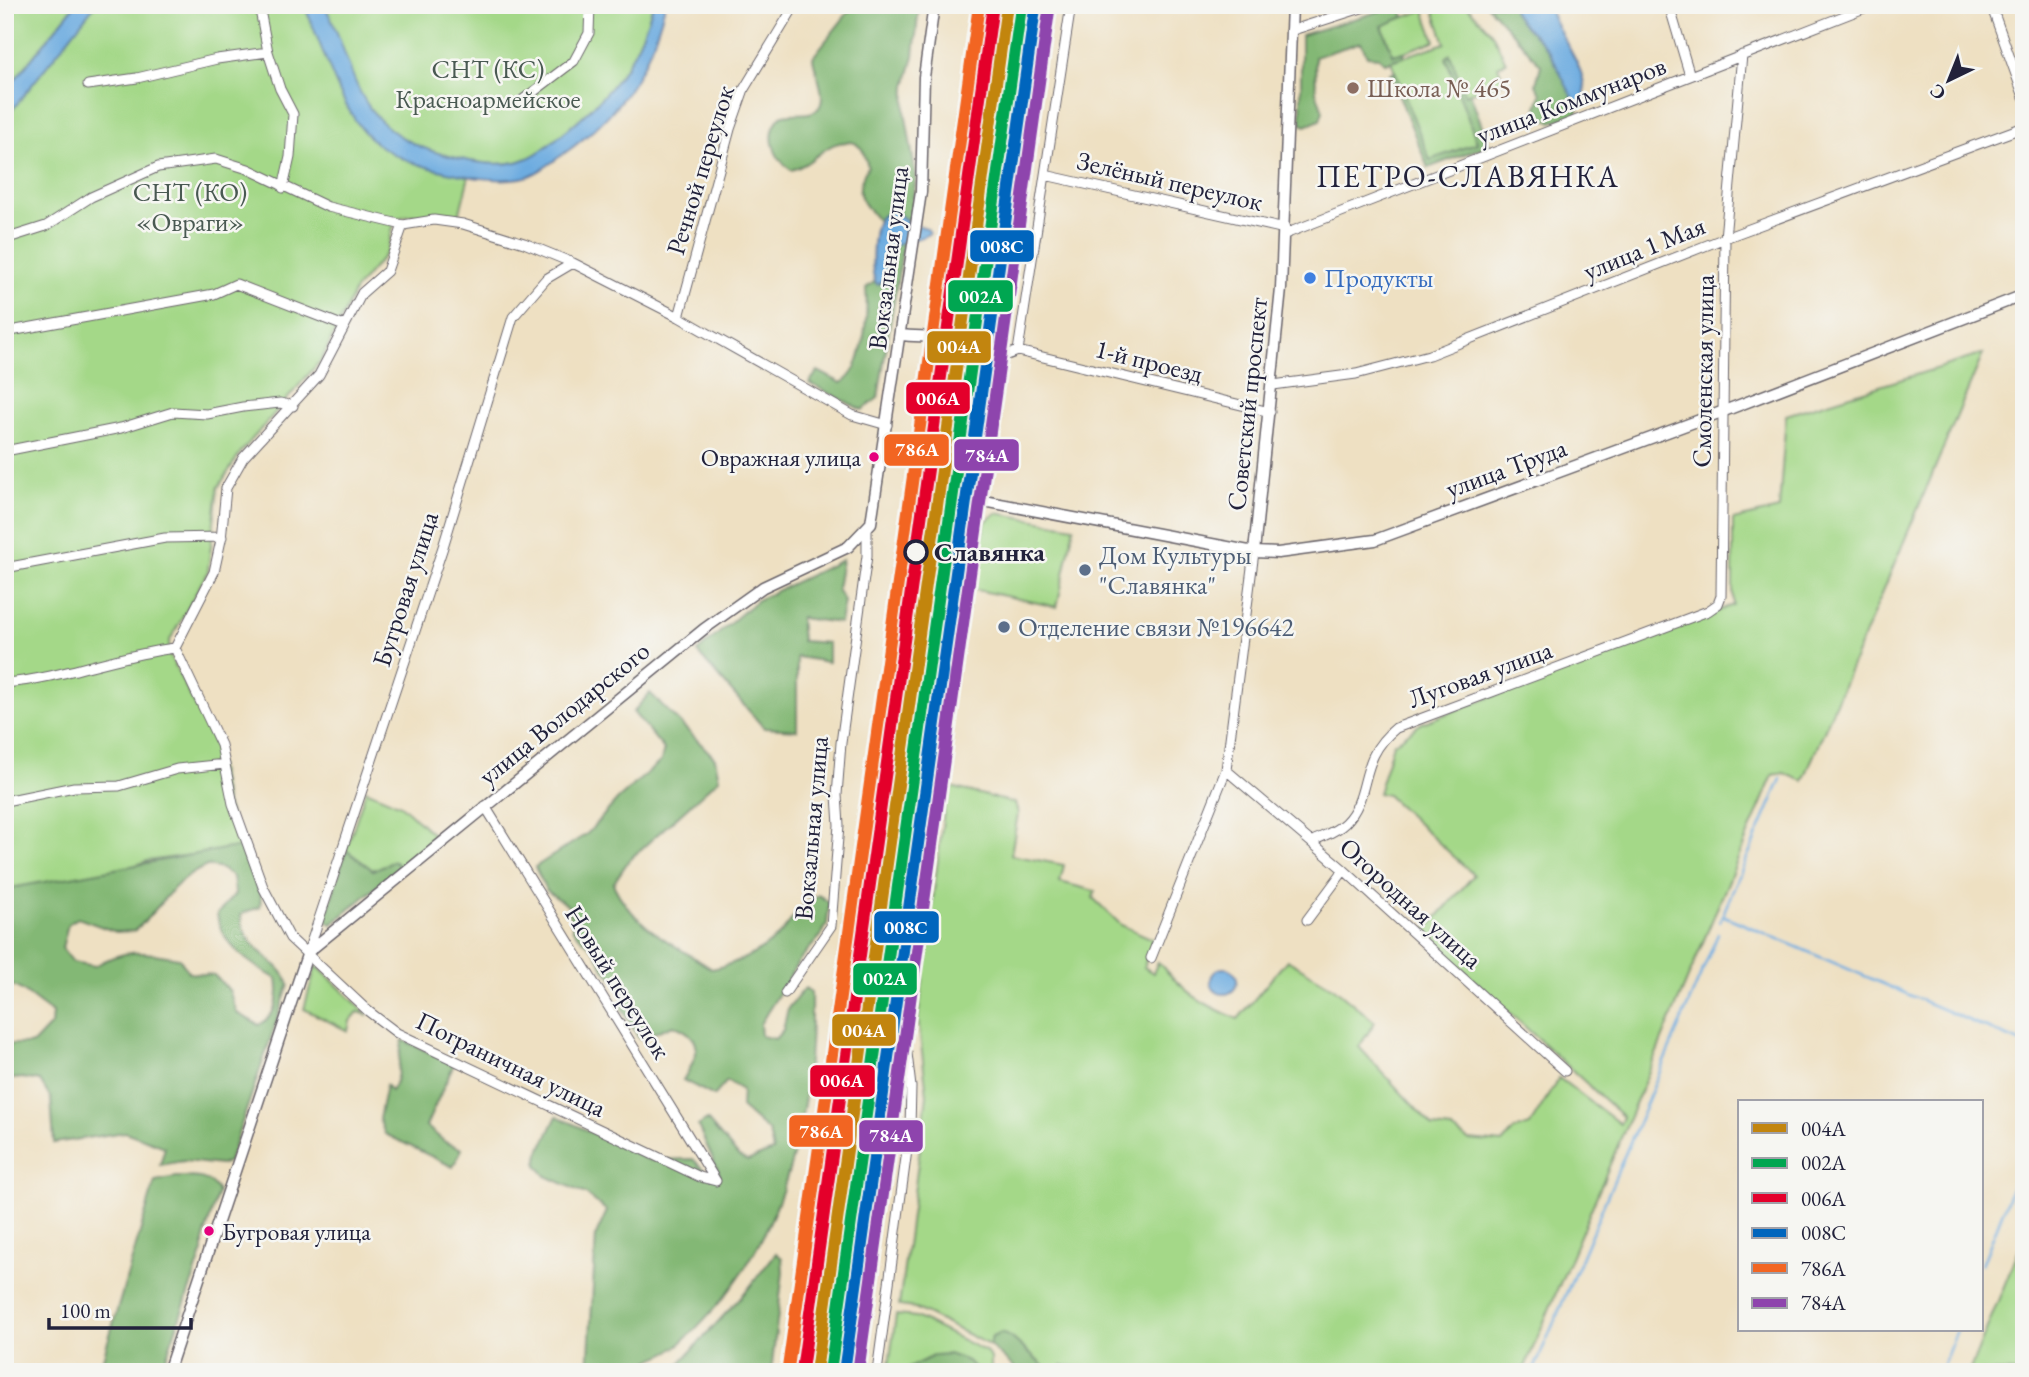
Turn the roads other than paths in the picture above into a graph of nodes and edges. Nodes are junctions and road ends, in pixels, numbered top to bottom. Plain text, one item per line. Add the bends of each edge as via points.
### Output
1 (259, 5) edge
2 (590, 5) edge
3 (795, 5) edge
4 (934, 5) edge
5 (1071, 5) edge
6 (1292, 5) edge
7 (1371, 5) edge
8 (1669, 5) edge
9 (1872, 5) edge
10 (1991, 5) edge
11 (1293, 30) junction
12 (268, 51) junction
13 (1742, 55) junction
14 (1690, 76) junction
15 (88, 85) dead end
16 (2024, 97) edge
17 (520, 102) dead end
18 (2024, 127) edge
19 (1045, 175) junction
20 (283, 188) junction
21 (404, 225) junction
22 (1285, 231) junction
23 (1725, 238) junction
24 (5, 239) edge
25 (573, 263) junction
26 (2024, 295) edge
27 (679, 317) junction
28 (344, 326) junction
29 (5, 332) edge
30 (901, 335) junction
31 (1018, 351) junction
32 (999, 358) junction
33 (1273, 385) junction
34 (293, 406) junction
35 (1724, 411) junction
36 (1270, 412) junction
37 (887, 425) junction
38 (5, 451) edge
39 (984, 501) junction
40 (867, 530) junction
41 (222, 537) junction
42 (1254, 552) junction
43 (5, 568) edge
44 (1718, 604) joint
45 (175, 649) junction
46 (5, 683) edge
47 (225, 764) junction
48 (1226, 770) junction
49 (5, 801) edge
50 (485, 806) junction
51 (1311, 842) junction
52 (1344, 870) junction
53 (1307, 920) dead end
54 (308, 952) junction
55 (1151, 958) dead end
56 (785, 993) dead end
57 (1565, 1071) dead end
58 (716, 1181) joint
59 (168, 1372) edge
60 (877, 1372) edge

1 - 12 street
2 - 17 street via 589,33 574,61
3 - 27 street, Речной переулок via 744,89
4 - 30 street, Вокзальная улица via 923,77 918,218
5 - 19 street
6 - 11 street, Советский проспект
7 - 11 street
8 - 14 street
9 - 13 street, улица Коммунаров
10 - 16 street
11 - 22 street, Советский проспект
12 - 15 street
12 - 20 street via 293,114
13 - 14 street, улица Коммунаров
13 - 23 street, Смоленская улица
14 - 22 street, улица Коммунаров
18 - 23 street, улица 1 Мая
19 - 22 street, Зелёный переулок
19 - 31 street
20 - 21 street via 328,207
20 - 24 street via 216,159 158,167 91,197 46,226
21 - 25 street via 434,220 463,224
21 - 28 street via 387,271 362,293
22 - 33 street, Советский проспект
23 - 33 street, улица 1 Мая via 1429,355 1356,374
23 - 35 street, Смоленская улица
25 - 27 street
25 - 54 street, Бугровая улица via 545,279 513,317 443,547
26 - 35 street, улица Труда
27 - 37 street via 852,415
28 - 29 street via 236,284 214,295
28 - 34 street via 319,375
30 - 32 street via 966,342 993,350
30 - 37 street, Вокзальная улица
31 - 32 street
31 - 36 street, 1-й проезд
32 - 39 street via 979,474
33 - 36 street, Советский проспект
34 - 38 street via 255,406 207,414 173,412 121,428
34 - 41 street via 243,458 226,488
35 - 42 street, улица Труда via 1375,540
35 - 44 street, Смоленская улица
36 - 42 street, Советский проспект
37 - 40 street, Вокзальная улица
39 - 42 street, улица Труда
39 - 60 street via 951,647 933,771 906,1045 910,1128
40 - 50 street, улица Володарского via 848,547 749,595
40 - 56 street, Вокзальная улица via 840,747 831,926
41 - 43 street via 154,540
41 - 45 street via 214,572
42 - 48 street, Советский проспект
44 - 51 street, Луговая улица via 1396,728 1381,740 1371,757 1355,810 1344,824
45 - 46 street
45 - 47 street, Пограничная улица via 221,745
47 - 49 street via 177,769 119,786 74,787
47 - 54 street, Пограничная улица via 233,804 262,887 290,938
48 - 51 street, Огородная улица
48 - 55 street, Советский проспект
50 - 54 street, улица Володарского
50 - 58 street, Новый переулок
51 - 52 street, Огородная улица
52 - 53 street
52 - 57 street, Огородная улица
54 - 58 street, Пограничная улица via 368,1012 397,1033
54 - 59 street, улица Володарского

